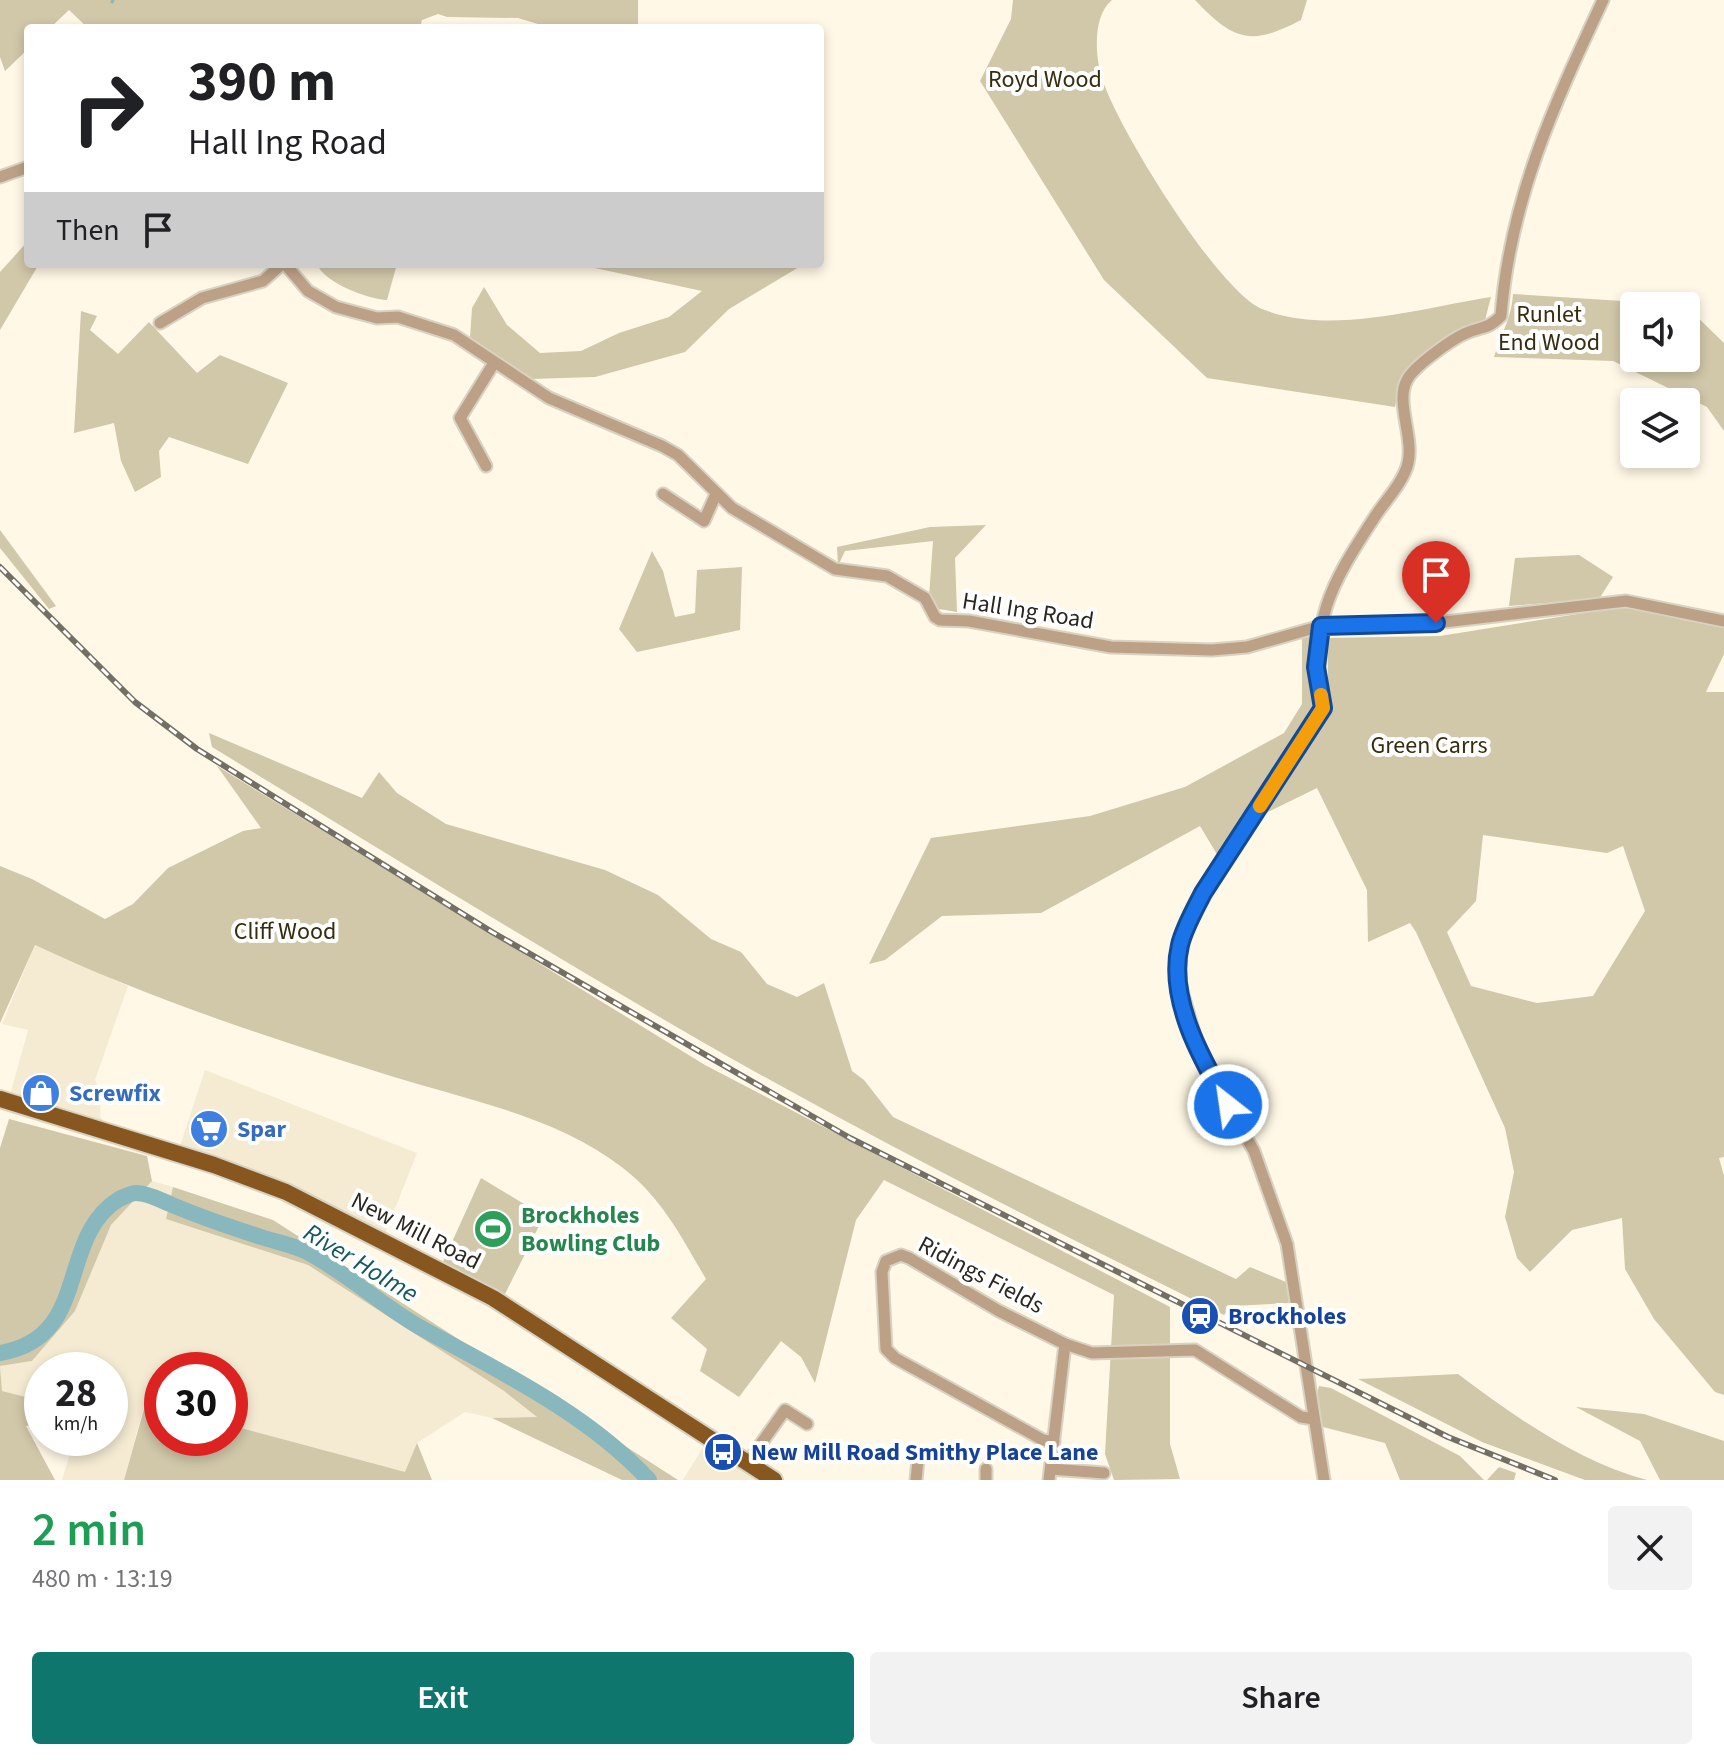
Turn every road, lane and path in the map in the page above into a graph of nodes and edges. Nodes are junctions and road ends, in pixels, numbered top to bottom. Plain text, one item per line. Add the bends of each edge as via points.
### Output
1 (1603, 0) edge
2 (24, 168) edge
3 (0, 177) edge
4 (278, 268) edge
5 (287, 268) edge
6 (160, 323) dead end
7 (494, 363) junction
8 (486, 466) dead end
9 (663, 494) dead end
10 (716, 494) junction
11 (1724, 621) edge
12 (1321, 626) junction
13 (0, 1099) edge
14 (1065, 1344) junction
15 (1314, 1419) junction
16 (807, 1424) dead end
17 (1054, 1442) junction
18 (918, 1460) dead end
19 (748, 1462) junction
20 (1104, 1473) dead end
21 (1050, 1474) edge
22 (774, 1480) edge
23 (916, 1480) edge
24 (1324, 1480) edge

1 - 12 street via 1549,116 1524,185 1501,316 1489,328 1462,335 1408,377 1402,395 1410,434 1405,471 1325,604
2 - 3 street
4 - 6 street via 263,281 202,298
5 - 7 street, Hall Ing Road via 308,291 336,307 377,318 398,317 454,335
7 - 8 street via 460,418
7 - 10 street, Hall Ing Road via 549,398 678,455
9 - 10 street via 704,521
10 - 12 street, Hall Ing Road via 835,569 887,576 925,598 940,620 1120,648 1212,650 1247,647
11 - 12 street, Hall Ing Road via 1626,601 1410,626
12 - 15 street via 1316,667 1323,708 1203,893 1180,944 1177,974 1202,1060 1254,1151 1287,1244
13 - 19 main road, New Mill Road via 286,1192 493,1298
14 - 15 street, Ridings Fields via 1092,1353 1195,1350 1301,1417
14 - 17 street
14 - 17 street, Ridings Fields via 909,1258 901,1255 886,1261 886,1349 979,1406
15 - 24 street
16 - 19 street via 785,1410
17 - 21 street
18 - 23 street
19 - 22 main road, New Mill Road
20 - 21 street

